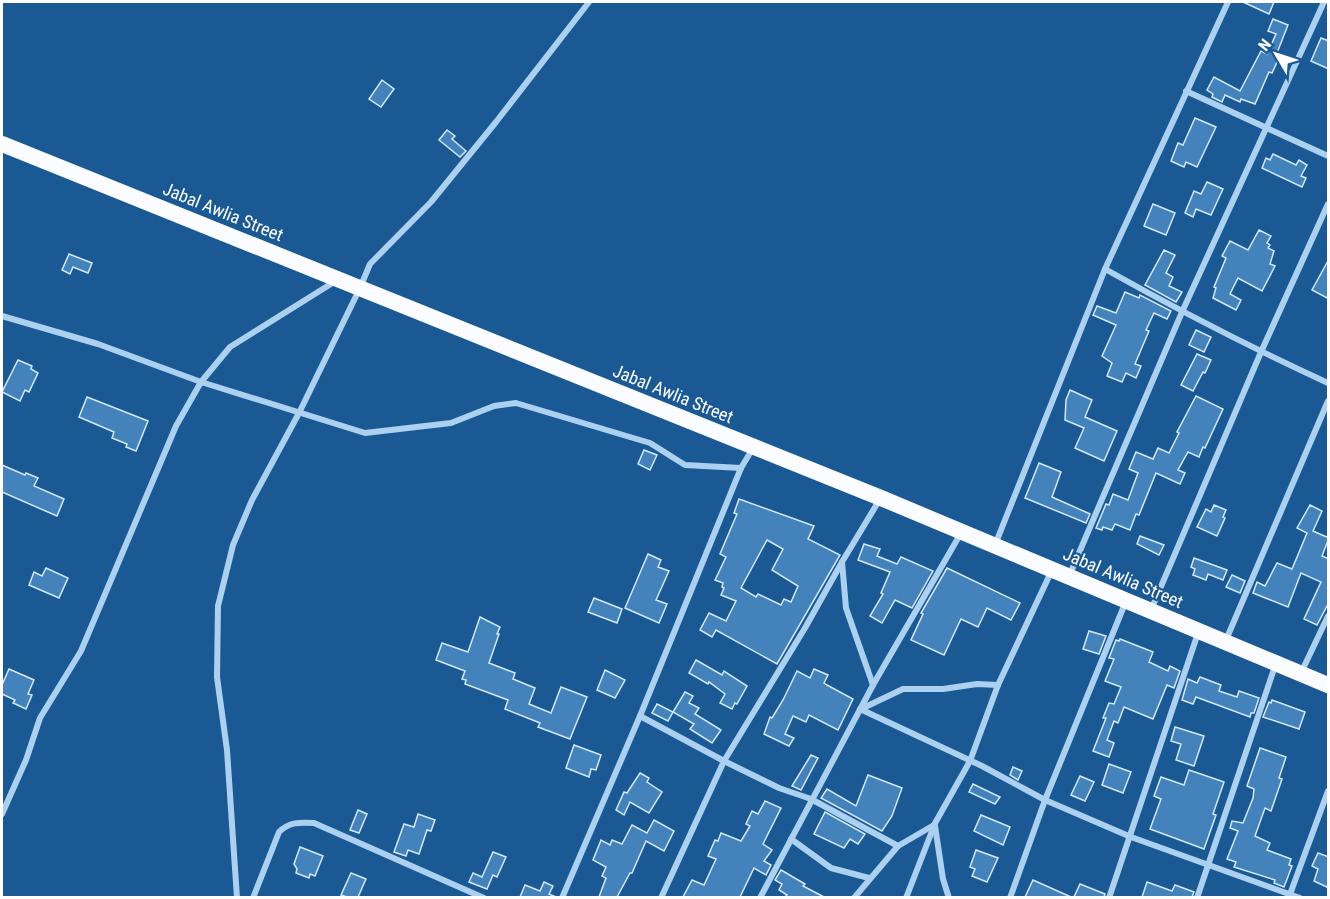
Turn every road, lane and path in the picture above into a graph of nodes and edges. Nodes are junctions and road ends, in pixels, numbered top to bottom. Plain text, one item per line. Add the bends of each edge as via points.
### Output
1 (589, 2) edge
2 (1228, 2) edge
3 (1324, 2) edge
4 (1186, 91) junction
5 (1266, 126) junction
6 (2, 144) edge
7 (1329, 156) edge
8 (1329, 204) edge
9 (1105, 269) junction
10 (337, 280) junction
11 (360, 288) junction
12 (1182, 312) junction
13 (2, 316) edge
14 (1261, 352) junction
15 (201, 382) junction
16 (1329, 382) edge
17 (1329, 401) edge
18 (299, 413) junction
19 (753, 447) junction
20 (741, 468) junction
21 (881, 498) junction
22 (961, 532) junction
23 (995, 546) junction
24 (842, 562) junction
25 (1053, 570) junction
26 (1068, 577) junction
27 (1126, 600) junction
28 (1151, 610) junction
29 (1329, 616) edge
30 (1198, 631) junction
31 (1226, 642) junction
32 (1276, 662) junction
33 (1301, 674) junction
34 (873, 685) junction
35 (1329, 685) edge
36 (998, 686) junction
37 (860, 709) junction
38 (640, 716) junction
39 (724, 761) junction
40 (970, 761) junction
41 (1329, 791) edge
42 (812, 799) junction
43 (1045, 800) junction
44 (2, 814) edge
45 (934, 825) junction
46 (1131, 837) junction
47 (790, 839) junction
48 (898, 846) junction
49 (1208, 864) junction
50 (869, 878) junction
51 (1290, 896) edge
52 (237, 897) edge
53 (253, 897) edge
54 (484, 897) edge
55 (562, 897) edge
56 (661, 897) edge
57 (760, 897) edge
58 (854, 897) edge
59 (906, 897) edge
60 (949, 897) edge
61 (1010, 897) edge
62 (1109, 897) edge
63 (1197, 897) edge
64 (1300, 897) edge

1 - 11 street via 431,201 370,264
2 - 4 street
3 - 5 street
4 - 5 street
4 - 9 street
5 - 7 street
5 - 12 street
6 - 10 highway, Jabal Awlia Street
8 - 14 street
9 - 12 street
9 - 23 street
10 - 11 highway, Jabal Awlia Street
10 - 15 street via 230,347
11 - 18 street
11 - 19 highway, Jabal Awlia Street
12 - 14 street
12 - 26 street
13 - 15 street via 98,344
14 - 16 street
14 - 28 street
15 - 18 street
15 - 44 street via 176,426 81,651 40,718
17 - 31 street
18 - 20 street via 365,433 451,423 494,406 516,403 650,443 685,465
18 - 52 street via 252,500 233,545 218,606 217,677 227,750
19 - 20 street
19 - 21 highway, Jabal Awlia Street
20 - 38 street
21 - 22 highway, Jabal Awlia Street
21 - 24 street
22 - 23 highway, Jabal Awlia Street
22 - 34 street
23 - 25 highway, Jabal Awlia Street
24 - 34 street via 846,608
24 - 39 street
25 - 26 highway, Jabal Awlia Street
25 - 36 street
26 - 27 highway, Jabal Awlia Street
27 - 28 highway, Jabal Awlia Street
27 - 43 street
28 - 30 highway, Jabal Awlia Street
29 - 33 street
30 - 31 highway, Jabal Awlia Street
30 - 46 street
31 - 32 highway, Jabal Awlia Street
32 - 33 highway, Jabal Awlia Street
32 - 49 street
33 - 35 highway, Jabal Awlia Street
34 - 37 street
36 - 37 street via 903,689
36 - 40 street
37 - 40 street
37 - 42 street
38 - 39 street
38 - 55 street
39 - 42 street
39 - 56 street
40 - 43 street
40 - 45 street
41 - 51 street
42 - 47 street
42 - 48 street
43 - 46 street
43 - 61 street
45 - 48 street
45 - 59 street
45 - 60 street
46 - 49 street
46 - 62 street
47 - 50 street via 831,868
47 - 57 street
48 - 50 street
49 - 51 street
49 - 63 street
50 - 58 street
51 - 64 street
53 - 54 street via 279,832 285,826 302,822

